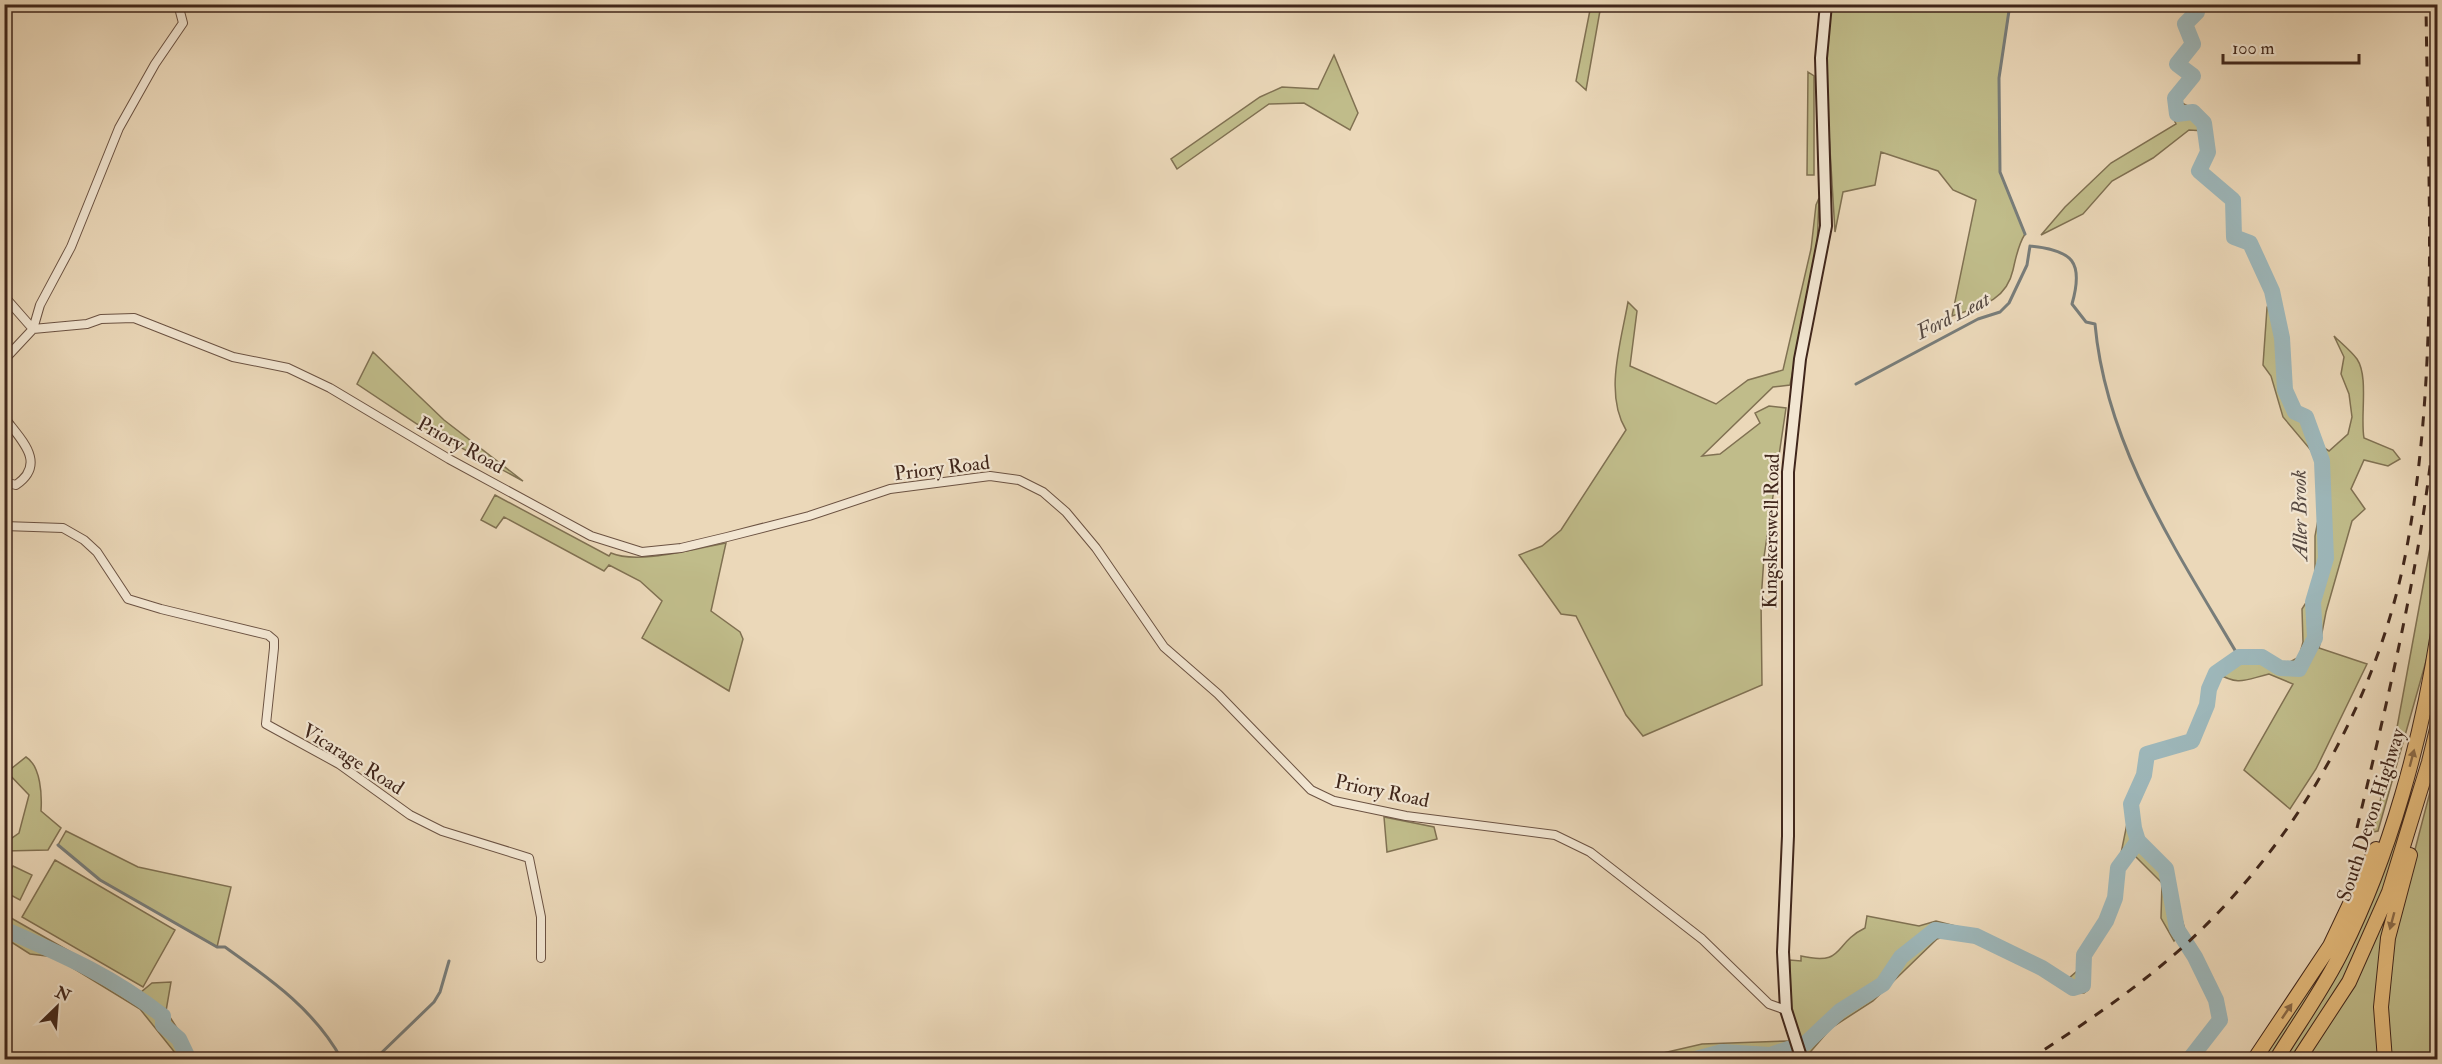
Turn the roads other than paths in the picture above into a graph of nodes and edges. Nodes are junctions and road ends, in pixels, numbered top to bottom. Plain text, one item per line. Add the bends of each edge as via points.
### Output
1 (178, 4) edge
2 (1826, 4) edge
3 (4, 296) edge
4 (33, 329) junction
5 (4, 360) edge
6 (4, 417) edge
7 (4, 482) edge
8 (4, 526) edge
9 (2438, 633) edge
10 (2438, 724) edge
11 (2429, 762) junction
12 (2396, 808) junction
13 (541, 958) dead end
14 (1786, 1010) junction
15 (1802, 1059) edge
16 (2254, 1059) edge
17 (2276, 1059) edge
18 (2298, 1059) edge
19 (2385, 1059) edge

1 - 4 street via 183,23 154,64 119,128 71,247 40,305
2 - 14 street, Kingskerswell Road via 1821,58 1826,226 1800,359 1788,472 1788,836 1783,952
3 - 4 street
4 - 5 street
4 - 14 street, Priory Road via 134,318 233,357 288,368 591,536 642,552 727,537 809,516 890,489 990,476 1019,480 1043,492 1066,512 1096,548 1164,647 1218,694 1311,790 1334,801 1406,816 1555,835 1590,852 1702,939 1769,1005
6 - 7 street via 30,453 31,464 25,478 16,484
8 - 13 street, Vicarage Road via 63,528 84,540 105,560 128,599 268,635 274,640 274,648 266,724 339,764 431,826 529,858 541,918
12 -> 9 highway, South Devon Highway via 2420,728
10 - 11 highway, South Devon Highway
11 - 18 highway, South Devon Highway via 2384,902 2349,982
11 -> 19 highway via 2426,793 2388,938 2381,1007
16 -> 12 highway via 2330,946
12 - 17 highway, South Devon Highway via 2379,864 2342,952
14 - 15 street, Kingskerswell Road

